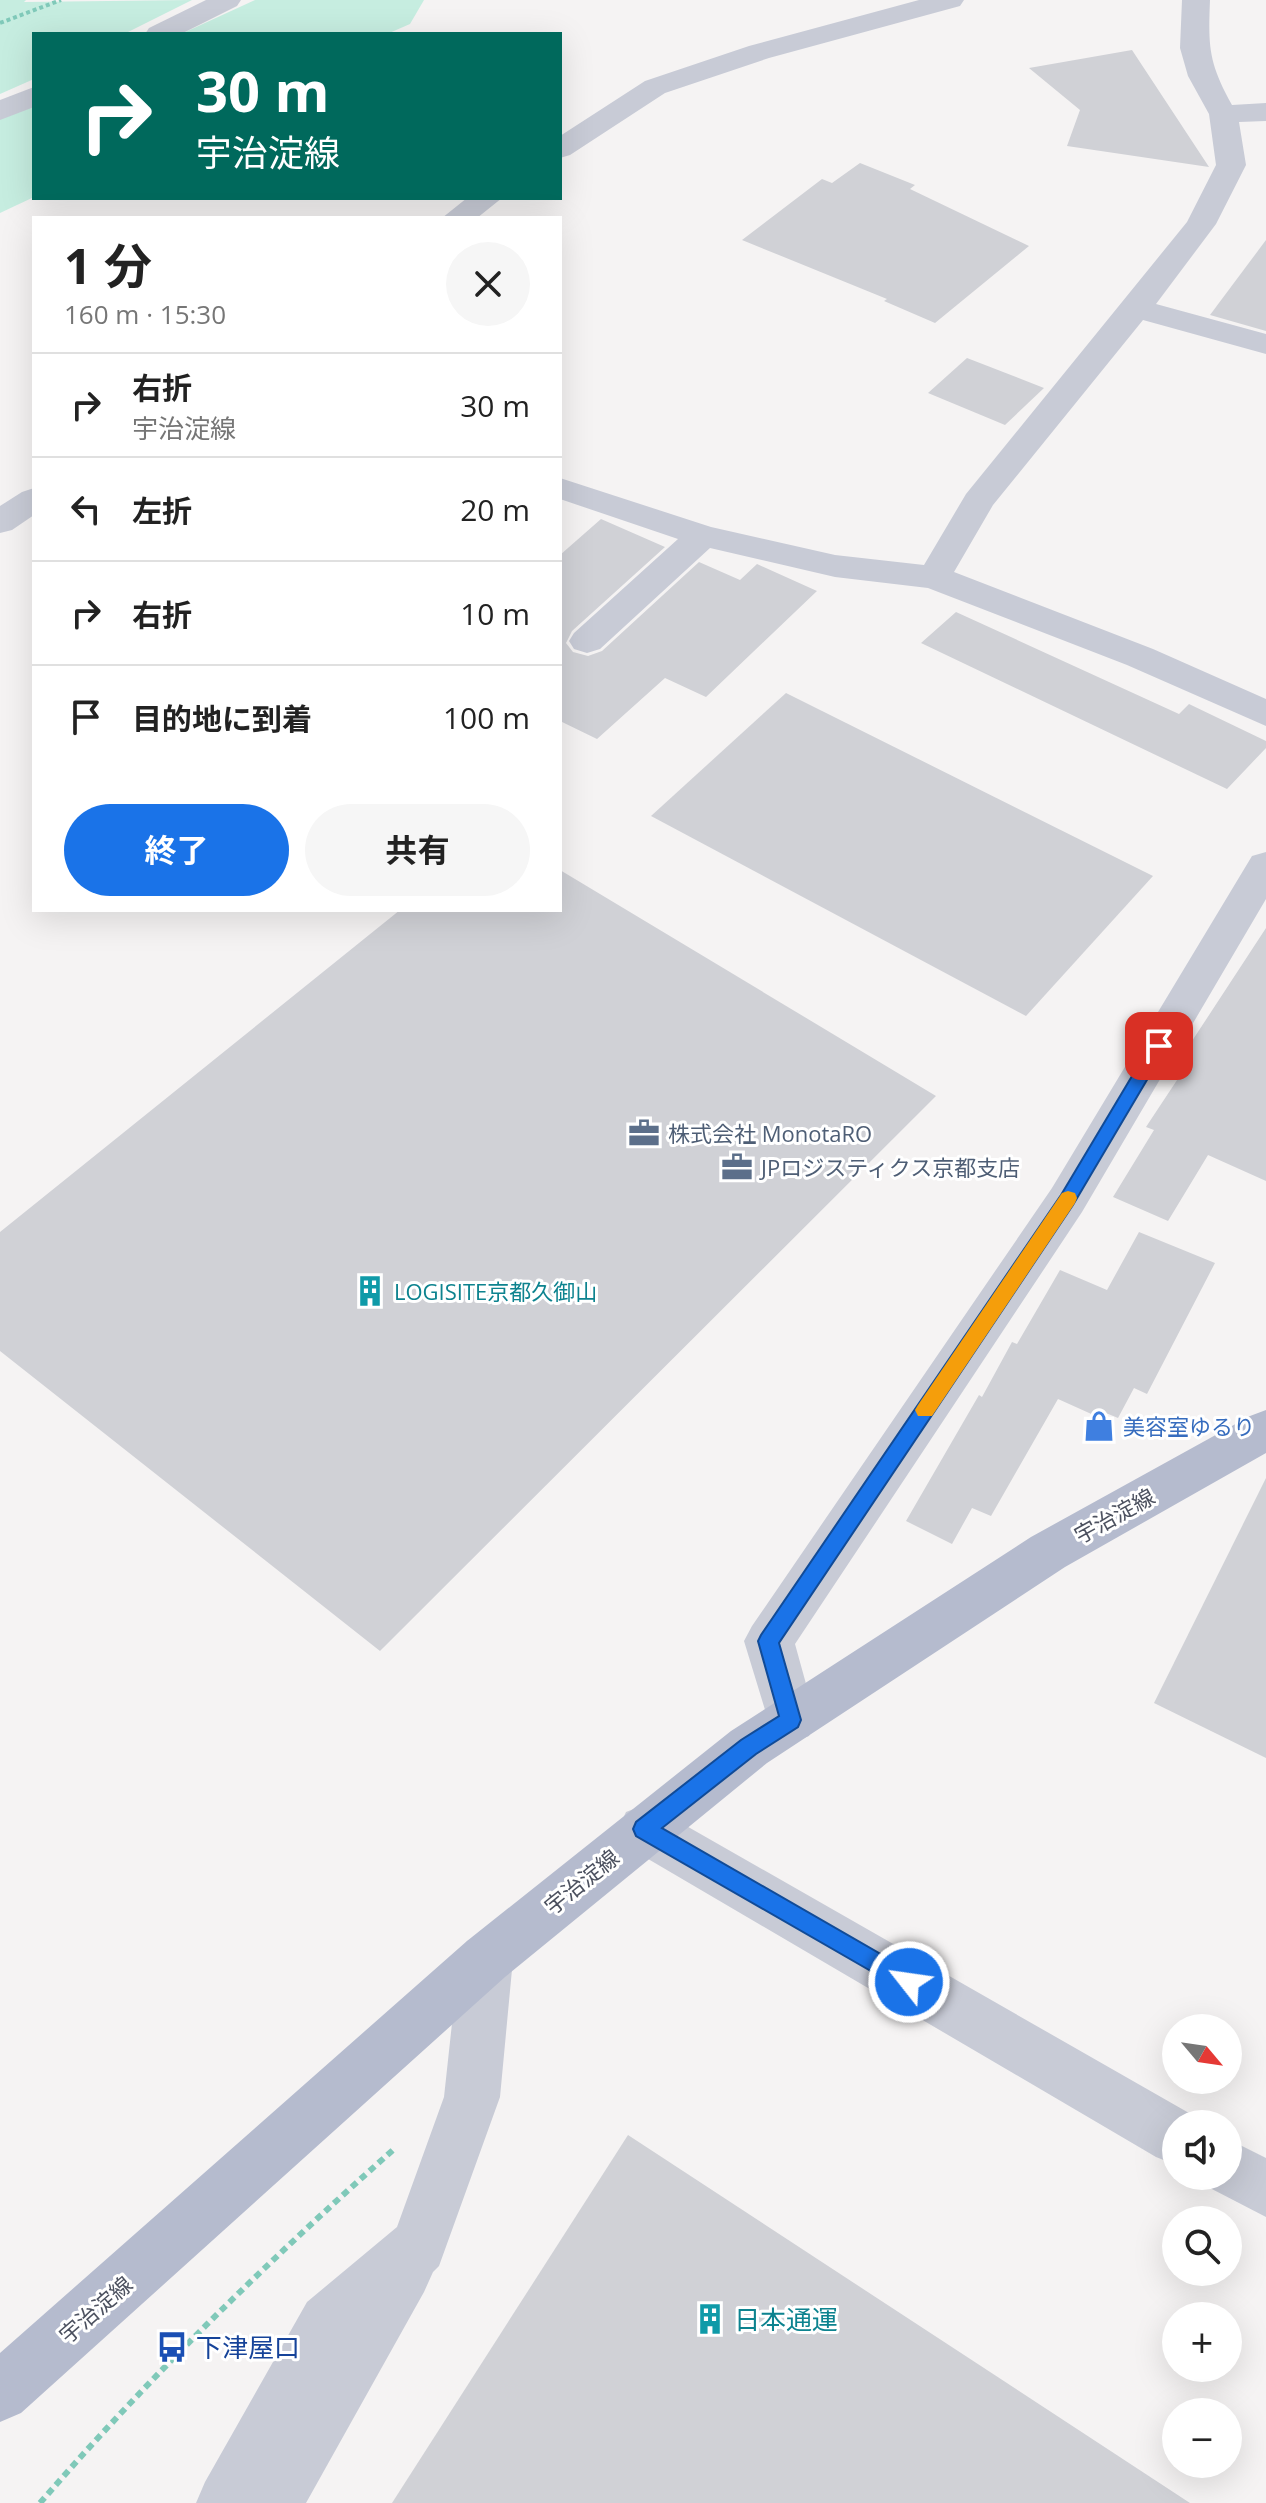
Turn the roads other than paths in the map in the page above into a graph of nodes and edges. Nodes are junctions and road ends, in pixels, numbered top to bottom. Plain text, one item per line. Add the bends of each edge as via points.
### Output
1 (227, 0) edge
2 (950, 0) edge
3 (1196, 0) edge
4 (163, 32) edge
5 (32, 97) edge
6 (0, 111) edge
7 (1266, 112) edge
8 (1223, 114) junction
9 (562, 148) edge
10 (484, 200) edge
11 (460, 216) edge
12 (1136, 308) junction
13 (1266, 344) edge
14 (562, 489) edge
15 (32, 500) edge
16 (0, 522) edge
17 (703, 536) junction
18 (934, 577) junction
19 (587, 641) dead end
20 (1266, 714) edge
21 (1266, 866) edge
22 (1266, 1430) edge
23 (791, 1720) junction
24 (644, 1829) junction
25 (486, 1959) junction
26 (1162, 2129) edge
27 (1242, 2175) edge
28 (1266, 2189) edge
29 (419, 2246) junction
30 (0, 2392) edge
31 (226, 2503) edge
32 (273, 2503) edge

1 - 4 street
2 - 9 street via 759,52 655,87
3 - 8 street via 1194,48
5 - 6 street
7 - 8 street
8 - 12 street via 1231,165 1201,224
10 - 11 street
12 - 13 street
12 - 18 street via 978,501
14 - 17 street
15 - 16 street
17 - 18 street via 835,566
17 - 19 street
18 - 20 street via 1140,657
21 - 23 street via 1067,1200 769,1641
22 - 23 main road, 宇治淀線 via 1048,1552
23 - 24 main road, 宇治淀線
24 - 25 main road, 宇治淀線
24 - 26 street
25 - 29 street via 472,2097
25 - 30 main road, 宇治淀線
27 - 28 street
29 - 31 street via 328,2323
29 - 32 street

